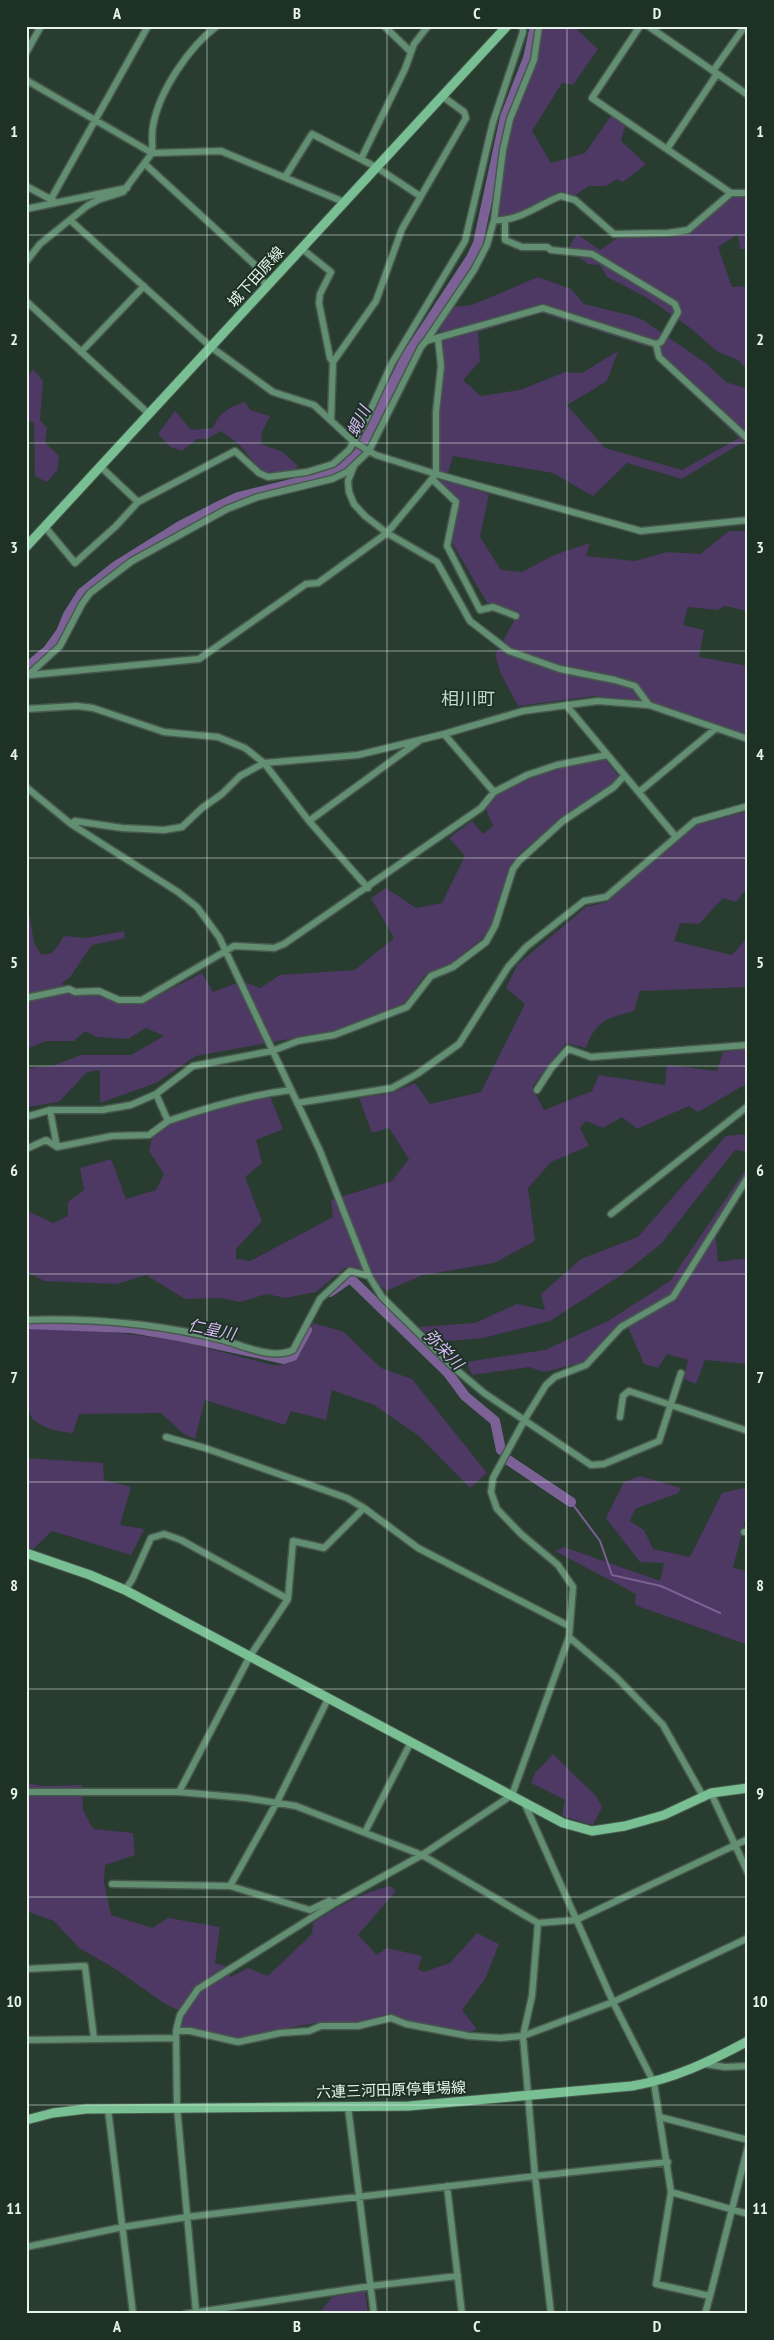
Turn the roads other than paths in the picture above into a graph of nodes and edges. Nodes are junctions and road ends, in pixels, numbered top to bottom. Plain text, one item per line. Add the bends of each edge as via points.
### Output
1 (42, 26) edge
2 (148, 26) edge
3 (217, 26) edge
4 (384, 26) edge
5 (428, 26) edge
6 (507, 26) edge
7 (522, 26) edge
8 (538, 26) edge
9 (640, 26) edge
10 (648, 26) edge
11 (744, 26) edge
12 (410, 51) junction
13 (26, 53) edge
14 (715, 72) junction
15 (26, 80) edge
16 (748, 95) edge
17 (442, 96) junction
18 (95, 120) junction
19 (667, 149) junction
20 (152, 153) junction
21 (361, 159) junction
22 (144, 164) junction
23 (376, 167) junction
24 (286, 177) junction
25 (26, 186) edge
26 (127, 188) junction
27 (731, 193) junction
28 (748, 193) edge
29 (420, 196) junction
30 (53, 201) junction
31 (344, 202) junction
32 (26, 209) edge
33 (70, 220) junction
34 (494, 220) junction
35 (505, 221) junction
36 (302, 248) junction
37 (26, 262) edge
38 (144, 286) junction
39 (266, 286) junction
40 (26, 301) edge
41 (438, 338) junction
42 (426, 341) junction
43 (656, 344) junction
44 (211, 347) junction
45 (81, 352) junction
46 (333, 362) junction
47 (149, 414) junction
48 (331, 419) junction
49 (748, 440) edge
50 (356, 444) junction
51 (367, 450) junction
52 (355, 465) junction
53 (101, 467) junction
54 (435, 477) junction
55 (138, 502) junction
56 (748, 520) edge
57 (45, 527) junction
58 (387, 533) junction
59 (26, 547) edge
60 (516, 616) dead end
61 (28, 676) edge
62 (648, 705) junction
63 (566, 706) junction
64 (26, 709) edge
65 (715, 729) junction
66 (444, 734) junction
67 (748, 738) edge
68 (422, 739) junction
69 (607, 755) junction
70 (264, 763) junction
71 (624, 776) junction
72 (26, 787) edge
73 (494, 792) junction
74 (638, 792) junction
75 (748, 806) edge
76 (310, 821) junction
77 (70, 824) junction
78 (676, 837) junction
79 (368, 888) junction
80 (225, 951) junction
81 (26, 998) edge
82 (748, 1045) edge
83 (272, 1051) junction
84 (291, 1090) junction
85 (537, 1090) dead end
86 (156, 1094) junction
87 (297, 1103) junction
88 (748, 1106) edge
89 (50, 1110) junction
90 (26, 1117) edge
91 (168, 1121) junction
92 (57, 1147) junction
93 (26, 1149) edge
94 (748, 1177) edge
95 (748, 1191) edge
96 (739, 1192) junction
97 (611, 1214) dead end
98 (369, 1276) junction
99 (26, 1320) edge
100 (681, 1373) dead end
101 (672, 1405) junction
102 (620, 1417) dead end
103 (525, 1419) junction
104 (748, 1431) edge
105 (166, 1436) dead end
106 (364, 1508) junction
107 (26, 1553) edge
108 (125, 1590) junction
109 (288, 1599) junction
110 (569, 1626) junction
111 (569, 1637) junction
112 (250, 1656) junction
113 (328, 1699) junction
114 (411, 1742) junction
115 (748, 1788) edge
116 (26, 1792) edge
117 (180, 1792) junction
118 (512, 1795) junction
119 (708, 1796) junction
120 (277, 1802) junction
121 (524, 1802) junction
122 (365, 1832) junction
123 (748, 1839) edge
124 (734, 1845) junction
125 (422, 1854) junction
126 (748, 1873) edge
127 (112, 1884) dead end
128 (230, 1886) junction
129 (335, 1902) junction
130 (576, 1920) junction
131 (538, 1923) junction
132 (748, 1938) edge
133 (26, 1969) edge
134 (613, 2002) junction
135 (176, 2035) junction
136 (522, 2036) junction
137 (94, 2039) junction
138 (26, 2040) edge
139 (748, 2041) edge
140 (705, 2064) junction
141 (748, 2066) edge
142 (654, 2083) junction
143 (529, 2096) junction
144 (348, 2107) junction
145 (177, 2108) junction
146 (108, 2109) junction
147 (660, 2117) junction
148 (26, 2120) edge
149 (748, 2140) edge
150 (748, 2146) edge
151 (668, 2162) junction
152 (535, 2176) junction
153 (447, 2186) junction
154 (671, 2192) junction
155 (359, 2197) junction
156 (732, 2209) junction
157 (748, 2214) edge
158 (187, 2218) junction
159 (123, 2227) junction
160 (26, 2247) edge
161 (458, 2276) junction
162 (371, 2286) junction
163 (710, 2296) junction
164 (197, 2313) edge
165 (133, 2314) edge
166 (185, 2314) edge
167 (374, 2314) edge
168 (462, 2314) edge
169 (551, 2314) edge
170 (705, 2314) edge

1 - 13 street
2 - 18 street
3 - 20 street via 206,35 164,90 153,123
4 - 12 street
5 - 12 street
6 - 17 main road, 城下田原線
7 - 50 street via 523,32 493,122 465,241 392,363
8 - 34 street via 534,60 510,119
9 - 19 street via 592,98
10 - 14 street
11 - 14 street
12 - 21 street via 405,69
14 - 16 street
14 - 19 street
15 - 18 street
17 - 23 main road, 城下田原線
17 - 29 street via 464,112 466,118
18 - 20 street
18 - 30 street
19 - 27 street
20 - 22 street
20 - 24 street via 222,151
21 - 23 street
21 - 24 street via 312,134
22 - 26 street
22 - 39 street via 254,264
23 - 29 street
23 - 31 main road, 城下田原線
24 - 31 street
25 - 30 street
26 - 30 street
26 - 33 street via 87,206
27 - 28 street
27 - 35 street via 688,230 668,233 614,234 574,200 561,196
29 - 46 street via 402,229 376,301
30 - 32 street
31 - 36 main road, 城下田原線
33 - 37 street via 40,244
33 - 38 street
34 - 35 street
34 - 42 street via 487,245 474,270
35 - 43 street via 505,240 522,247 592,254 675,304 678,312 661,342
36 - 39 main road, 城下田原線
36 - 46 street via 331,272 319,303
38 - 44 street
38 - 45 street
39 - 44 main road, 城下田原線
40 - 45 street
41 - 42 street
41 - 43 street via 543,308
41 - 54 street via 441,366 436,412
42 - 51 street
43 - 49 street via 659,357
44 - 47 main road, 城下田原線
44 - 48 street via 273,392 314,405
45 - 47 street
46 - 48 street
47 - 53 main road, 城下田原線
48 - 50 street
50 - 51 street
50 - 55 street via 333,464 307,472 268,477 235,451
51 - 52 street
51 - 54 street
52 - 58 street via 348,481 354,504
52 - 61 street via 332,478 258,497 227,509 132,562 90,593 60,646
53 - 55 street
53 - 57 main road, 城下田原線
54 - 56 street via 641,530
54 - 58 street
54 - 60 street via 456,502 447,546 480,610 493,607
55 - 57 street via 75,563
57 - 59 main road, 城下田原線
58 - 61 street via 318,583 306,584 199,659
58 - 62 street via 437,562 470,621 509,651 560,669 634,686
62 - 63 street via 598,701
62 - 65 street
63 - 66 street via 523,711
63 - 69 street
64 - 70 street via 93,708 164,732 218,737 245,748
65 - 67 street
65 - 74 street
66 - 68 street
66 - 73 street
68 - 70 street via 358,755
68 - 76 street
69 - 71 street
69 - 73 street via 527,775
70 - 76 street
70 - 77 street via 240,776 182,827 164,830 75,821
71 - 74 street
71 - 83 street via 614,787 563,821 519,861 513,869 495,926 486,942 453,967 431,976 407,1007 334,1035 298,1041
72 - 77 street
73 - 79 street via 481,808
74 - 78 street
75 - 78 street via 695,821
76 - 79 street
77 - 80 street via 191,902 219,937
78 - 87 street via 606,897 584,901 526,947 508,967 459,1044 445,1054 392,1088
79 - 80 street via 284,944 274,948 234,946
80 - 81 street via 142,1000 119,1000 99,991 75,992 70,989
80 - 83 street
82 - 85 street via 591,1057 568,1050
83 - 84 street
83 - 86 street via 193,1066
84 - 87 street
84 - 91 street via 206,1107
86 - 89 street via 131,1105 102,1110
86 - 91 street
87 - 98 street via 332,1178
88 - 97 street
89 - 90 street
89 - 92 street
91 - 92 street via 149,1135 112,1136
92 - 93 street via 46,1140
94 - 96 street
95 - 96 street
96 - 103 street via 673,1297 621,1327 586,1365 556,1377 546,1385
98 - 99 street via 350,1271 320,1299 293,1350 278,1355 200,1334 104,1320
98 - 103 street via 382,1296 452,1366 484,1393
100 - 101 street
101 - 102 street via 629,1391 623,1396
101 - 103 street via 658,1441 604,1464 591,1465
101 - 104 street
103 - 110 street via 493,1478 491,1492 498,1509 521,1534 558,1565 573,1586
105 - 106 street via 347,1498
106 - 109 street via 324,1548 293,1542
106 - 110 street via 418,1548
107 - 108 main road
108 - 109 street via 150,1538 164,1534
108 - 112 main road
109 - 112 street
110 - 111 street
111 - 118 street
111 - 119 street via 616,1677 663,1725
112 - 113 main road
112 - 117 street
113 - 114 main road
113 - 120 street
114 - 118 main road
114 - 122 street
115 - 119 main road
116 - 117 street
117 - 120 street
118 - 121 main road
118 - 125 street
119 - 121 main road via 633,1824 592,1831 563,1823
119 - 124 street
120 - 122 street
120 - 128 street
121 - 130 street
122 - 125 street
123 - 124 street
124 - 126 street
124 - 130 street
125 - 129 street
125 - 131 street
127 - 128 street
128 - 129 street via 310,1910 329,1901
129 - 135 street via 198,1990 180,2015
130 - 131 street
130 - 134 street
131 - 136 street via 532,1996
132 - 134 street
133 - 137 street via 85,1966
134 - 136 street
134 - 142 street
135 - 136 street via 190,2031 238,2042 309,2031 321,2026 358,2026 391,2018 469,2036
135 - 137 street
135 - 145 street
136 - 143 street
137 - 138 street
139 - 140 main road, 六連三河田原停車場線
140 - 141 street
140 - 142 main road, 六連三河田原停車場線
142 - 143 main road, 六連三河田原停車場線
142 - 147 street
143 - 144 main road, 六連三河田原停車場線 via 409,2106
143 - 152 street
144 - 145 main road, 六連三河田原停車場線
144 - 155 street
145 - 146 main road, 六連三河田原停車場線
145 - 158 street
146 - 148 main road, 六連三河田原停車場線 via 53,2113
146 - 159 street
147 - 149 street
147 - 151 street
150 - 156 street
151 - 152 street
151 - 154 street
152 - 153 street
152 - 169 street
153 - 155 street
153 - 161 street
154 - 156 street
154 - 163 street via 656,2284
155 - 158 street
155 - 162 street
156 - 157 street
156 - 163 street
158 - 159 street
158 - 164 street
159 - 160 street
159 - 165 street
161 - 162 street
161 - 168 street
162 - 164 street
162 - 167 street
163 - 170 street
164 - 166 street

